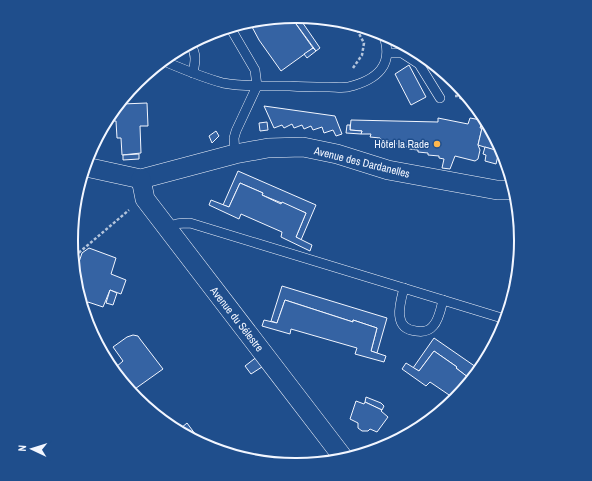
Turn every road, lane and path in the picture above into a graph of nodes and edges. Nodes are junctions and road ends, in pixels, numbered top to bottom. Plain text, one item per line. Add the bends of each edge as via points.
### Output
1 (233, 32) edge
2 (358, 32) edge
3 (387, 43) edge
4 (193, 49) edge
5 (388, 53) junction
6 (170, 64) edge
7 (348, 71) dead end
8 (193, 73) junction
9 (257, 86) junction
10 (440, 98) dead end
11 (235, 154) junction
12 (91, 168) edge
13 (141, 178) junction
14 (507, 193) edge
15 (134, 206) dead end
16 (167, 228) junction
17 (79, 253) edge
18 (404, 288) junction
19 (443, 300) junction
20 (499, 317) edge
21 (340, 454) edge

1 - 9 lane via 255,70
2 - 7 path via 364,43 362,55 354,68
3 - 5 lane
4 - 8 lane
5 - 9 lane via 385,64 375,75 361,83 346,87
5 - 10 lane via 402,53 419,64
6 - 8 lane
8 - 9 lane via 225,83
9 - 11 lane via 236,131
11 - 13 street, Avenue des Dardanelles
11 - 14 street, Avenue des Dardanelles via 268,148 303,147 337,154 388,170
12 - 13 street, Avenue des Dardanelles
13 - 16 street, Avenue du Sélestre via 145,199
15 - 17 path
16 - 18 lane via 190,223
16 - 21 street, Avenue du Sélestre
18 - 19 lane
18 - 19 lane via 400,320 411,330 427,330 434,326
19 - 20 lane

